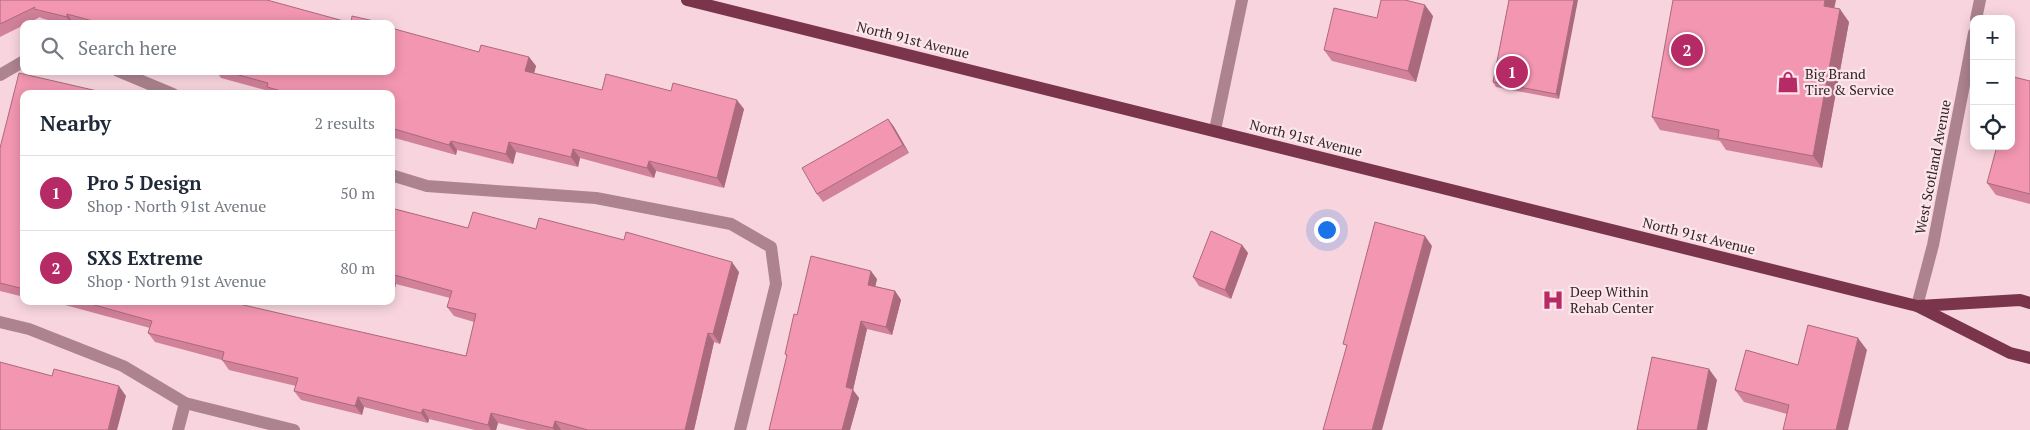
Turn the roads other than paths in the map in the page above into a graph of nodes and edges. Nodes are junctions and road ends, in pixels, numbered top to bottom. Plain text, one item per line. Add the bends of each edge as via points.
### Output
1 (687, 0) edge
2 (1242, 0) edge
3 (1980, 0) edge
4 (1977, 15) edge
5 (1970, 54) edge
6 (20, 63) edge
7 (0, 75) edge
8 (128, 75) edge
9 (163, 90) edge
10 (1215, 130) junction
11 (395, 176) edge
12 (2030, 303) edge
13 (1917, 306) junction
14 (0, 322) edge
15 (2030, 358) edge
16 (185, 403) junction
17 (178, 430) edge
18 (294, 430) edge
19 (740, 430) edge

1 - 10 main road, North 91st Avenue
2 - 10 street
3 - 4 street
5 - 13 street, West Scotland Avenue via 1933,245
6 - 7 street
8 - 9 street
10 - 13 main road, North 91st Avenue
11 - 19 street via 427,186 596,198 731,224 771,247 776,284
12 - 13 main road, North 91st Avenue via 2020,300
13 - 15 main road, North 91st Avenue via 2010,353
14 - 16 street via 29,329 123,366
16 - 17 street
16 - 18 street

